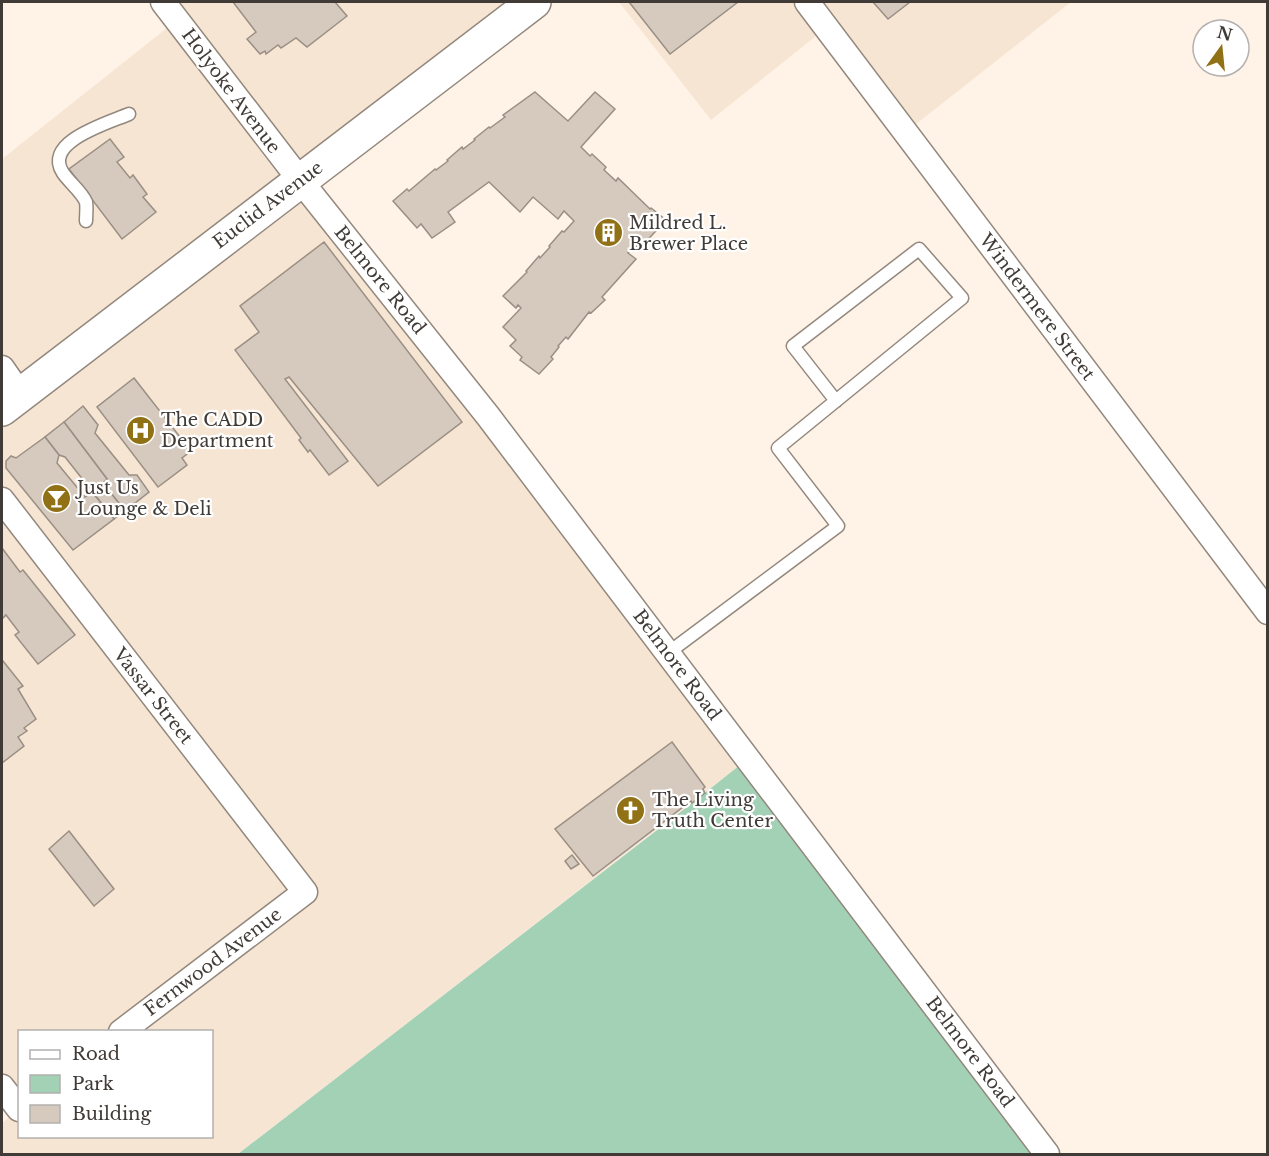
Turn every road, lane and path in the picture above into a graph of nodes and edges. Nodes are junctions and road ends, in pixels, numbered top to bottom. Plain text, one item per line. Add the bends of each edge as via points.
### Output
1 (163, 2) edge
2 (534, 2) edge
3 (807, 2) edge
4 (129, 114) dead end
5 (300, 180) junction
6 (86, 221) dead end
7 (2, 368) edge
8 (836, 401) junction
9 (11, 402) edge
10 (2, 500) edge
11 (1268, 612) edge
12 (668, 653) junction
13 (305, 892) joint
14 (124, 1030) edge
15 (2, 1087) edge
16 (18, 1108) edge
17 (18, 1110) edge
18 (2, 1123) edge
19 (1047, 1155) edge

1 - 5 street, Holyoke Avenue
2 - 5 main road, Euclid Avenue
3 - 11 street, Windermere Street
4 - 6 lane via 76,137 62,148 58,159 61,171 86,202
5 - 9 main road, Euclid Avenue
5 - 12 street, Belmore Road via 488,416
7 - 9 street
8 - 8 lane via 962,298 919,249 793,346
8 - 12 lane via 778,448 838,526
10 - 13 street, Vassar Street
12 - 19 street, Belmore Road
13 - 14 street, Fernwood Avenue
15 - 16 street
17 - 18 street

